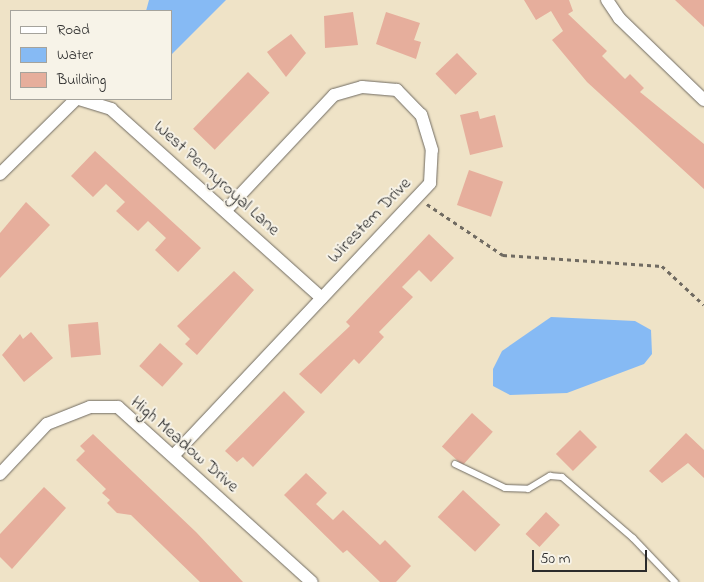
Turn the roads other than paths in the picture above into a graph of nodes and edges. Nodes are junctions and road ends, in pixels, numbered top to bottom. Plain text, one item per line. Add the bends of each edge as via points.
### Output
1 (607, 0) edge
2 (77, 100) edge
3 (81, 100) edge
4 (704, 100) edge
5 (0, 174) edge
6 (224, 211) junction
7 (322, 298) junction
8 (172, 456) junction
9 (455, 464) dead end
10 (0, 474) edge
11 (312, 582) edge
12 (675, 582) edge

1 - 4 street via 619,18
2 - 5 street, West Pennyroyal Lane
3 - 6 street, West Pennyroyal Lane via 111,109
6 - 7 street, West Pennyroyal Lane
6 - 7 street, Wirestem Drive via 334,95 362,87 397,90 421,115 432,150 430,184
7 - 8 street, Wirestem Drive
8 - 10 street, High Meadow Drive via 118,407 90,407 47,424
8 - 11 street, High Meadow Drive
9 - 12 lane via 505,488 528,489 550,476 562,477 633,538

